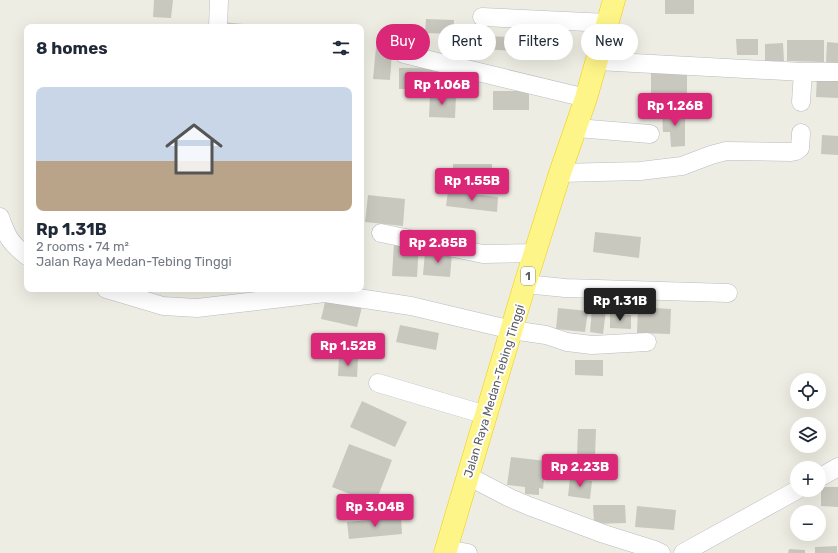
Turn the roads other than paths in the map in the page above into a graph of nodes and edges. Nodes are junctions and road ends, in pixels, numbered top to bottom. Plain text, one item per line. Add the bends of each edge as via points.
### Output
1 (219, 0) edge
2 (614, 0) edge
3 (482, 17) dead end
4 (608, 23) joint
5 (218, 24) edge
6 (429, 60) edge
7 (597, 60) joint
8 (803, 72) junction
9 (838, 72) edge
10 (586, 98) junction
11 (802, 102) dead end
12 (577, 128) junction
13 (650, 134) dead end
14 (801, 134) dead end
15 (560, 173) junction
16 (0, 217) edge
17 (381, 233) dead end
18 (536, 253) junction
19 (24, 254) edge
20 (525, 284) junction
21 (116, 292) edge
22 (728, 293) dead end
23 (512, 330) junction
24 (647, 342) dead end
25 (378, 383) dead end
26 (486, 415) junction
27 (838, 467) edge
28 (826, 474) edge
29 (468, 476) junction
30 (790, 494) edge
31 (445, 551) edge
32 (654, 552) edge
33 (468, 553) edge
34 (683, 553) edge

1 - 5 street
2 - 4 highway, Jalan Raya Medan-Tebing Tinggi / 1
3 - 4 street
6 - 10 street
7 - 8 street
7 - 10 highway, Jalan Raya Medan-Tebing Tinggi / 1
8 - 9 street
8 - 11 street
10 - 12 highway, Jalan Raya Medan-Tebing Tinggi / 1
12 - 13 street
12 - 15 highway, Jalan Raya Medan-Tebing Tinggi / 1
14 - 15 street via 800,148 791,152 726,151 711,154 682,166 640,171
15 - 18 highway, Jalan Raya Medan-Tebing Tinggi / 1
16 - 19 street via 13,245
17 - 18 street via 483,254
18 - 20 highway, Jalan Raya Medan-Tebing Tinggi / 1
20 - 22 street via 565,288
20 - 23 highway, Jalan Raya Medan-Tebing Tinggi / 1
21 - 23 street via 163,306 197,308 325,293 411,306
23 - 24 street via 592,345
23 - 26 highway, Jalan Raya Medan-Tebing Tinggi / 1
25 - 26 street
26 - 29 highway, Jalan Raya Medan-Tebing Tinggi / 1
27 - 28 street
29 - 31 highway, Jalan Raya Medan-Tebing Tinggi / 1
29 - 32 street via 529,506
30 - 34 street
31 - 33 street

